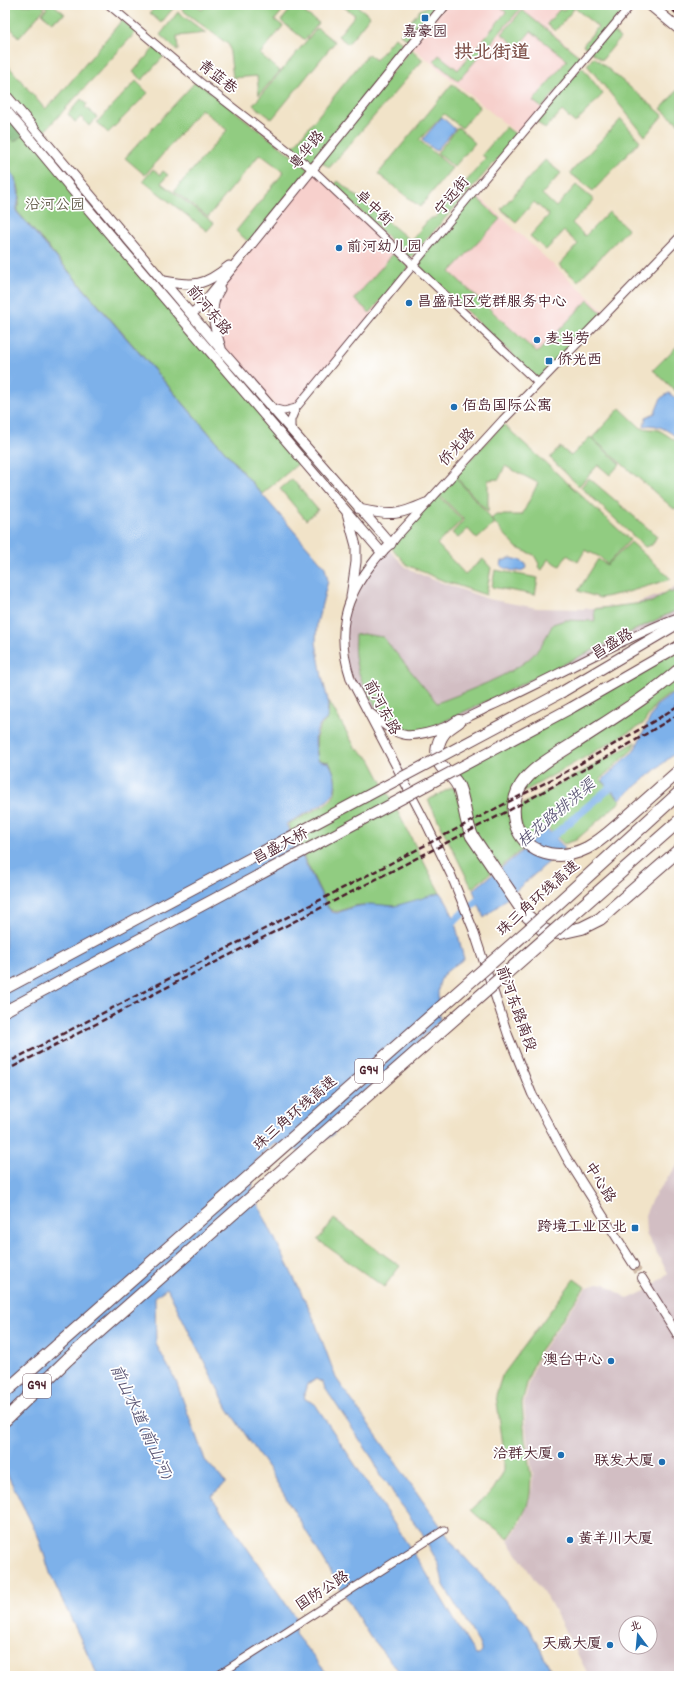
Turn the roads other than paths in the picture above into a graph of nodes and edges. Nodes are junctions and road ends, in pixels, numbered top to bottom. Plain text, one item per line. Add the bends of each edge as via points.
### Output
1 (109, 5) edge
2 (445, 5) edge
3 (631, 5) edge
4 (650, 5) edge
5 (679, 29) edge
6 (5, 94) edge
7 (5, 109) edge
8 (312, 169) junction
9 (679, 238) edge
10 (242, 256) junction
11 (414, 265) junction
12 (164, 281) junction
13 (191, 314) junction
14 (223, 352) junction
15 (538, 383) junction
16 (272, 408) junction
17 (296, 408) junction
18 (291, 429) junction
19 (426, 503) junction
20 (359, 509) junction
21 (347, 511) junction
22 (391, 544) junction
23 (382, 553) junction
24 (350, 597) junction
25 (679, 617) edge
26 (679, 623) edge
27 (679, 646) edge
28 (679, 670) edge
29 (562, 692) joint
30 (366, 709) junction
31 (459, 721) junction
32 (679, 771) edge
33 (679, 794) edge
34 (679, 821) edge
35 (426, 823) joint
36 (679, 850) edge
37 (5, 989) edge
38 (5, 1011) edge
39 (566, 1157) joint
40 (634, 1265) tunnel mouth
41 (642, 1278) tunnel mouth
42 (679, 1336) edge
43 (58, 1345) junction
44 (69, 1358) junction
45 (5, 1385) edge
46 (5, 1392) edge
47 (5, 1414) edge
48 (5, 1420) edge
49 (444, 1530) dead end
50 (217, 1676) edge

1 - 8 street, 青蓝巷 via 199,81
2 - 8 main road, 粤华路
3 - 11 street, 宁远街
4 - 5 main road
6 - 12 main road, 前河东路
7 - 21 main road, 前河东路
8 - 10 main road, 粤华路
8 - 11 street, 卓中街
9 - 15 street, 侨光路
10 - 12 main road via 202,283 191,285
10 - 13 main road, 粤华路 via 201,306
10 - 14 main road via 214,302 212,314
11 - 15 street, 卓中街
11 - 17 street, 宁远街
12 - 13 main road, 前河东路
13 - 14 main road, 前河东路
14 - 16 main road, 前河东路
15 - 19 street, 侨光路
16 - 17 street via 284,411
16 - 18 main road, 前河东路
17 - 18 street via 291,420
18 - 20 main road, 前河东路
19 - 20 main road via 395,514
19 - 22 street, 侨光路
20 - 22 main road, 前河东路
21 - 23 main road, 前河东路
21 - 24 main road via 356,546
22 - 23 street, 侨光路
23 - 24 street, 侨光路
24 - 30 street, 前河东路 via 343,631 345,662
25 - 31 street
26 - 29 main road, 昌盛路
27 - 38 main road, 昌盛大桥, bridge via 571,708
28 - 32 highway via 661,686 539,768 521,786 513,804 513,815 523,840 533,848 551,855 568,855 595,844
29 - 37 main road, 昌盛大桥, bridge
30 - 31 street via 393,730 406,735 420,734
30 - 35 street, 前河东路
31 - 36 highway via 445,732 440,740 437,748 438,761 456,782 464,800 470,831 525,914 542,929 560,933 582,928 608,913
33 - 43 highway, 珠三角环线高速 / G94, bridge
34 - 44 highway, G94, bridge
35 - 39 street, 前河东路南段 via 459,893 508,1035 532,1094
39 - 40 street, 中心路
41 - 42 street
43 - 45 highway
43 - 46 highway, 珠三角环线高速 / G94
44 - 47 highway, G94
44 - 48 highway
49 - 50 street, 国防公路

